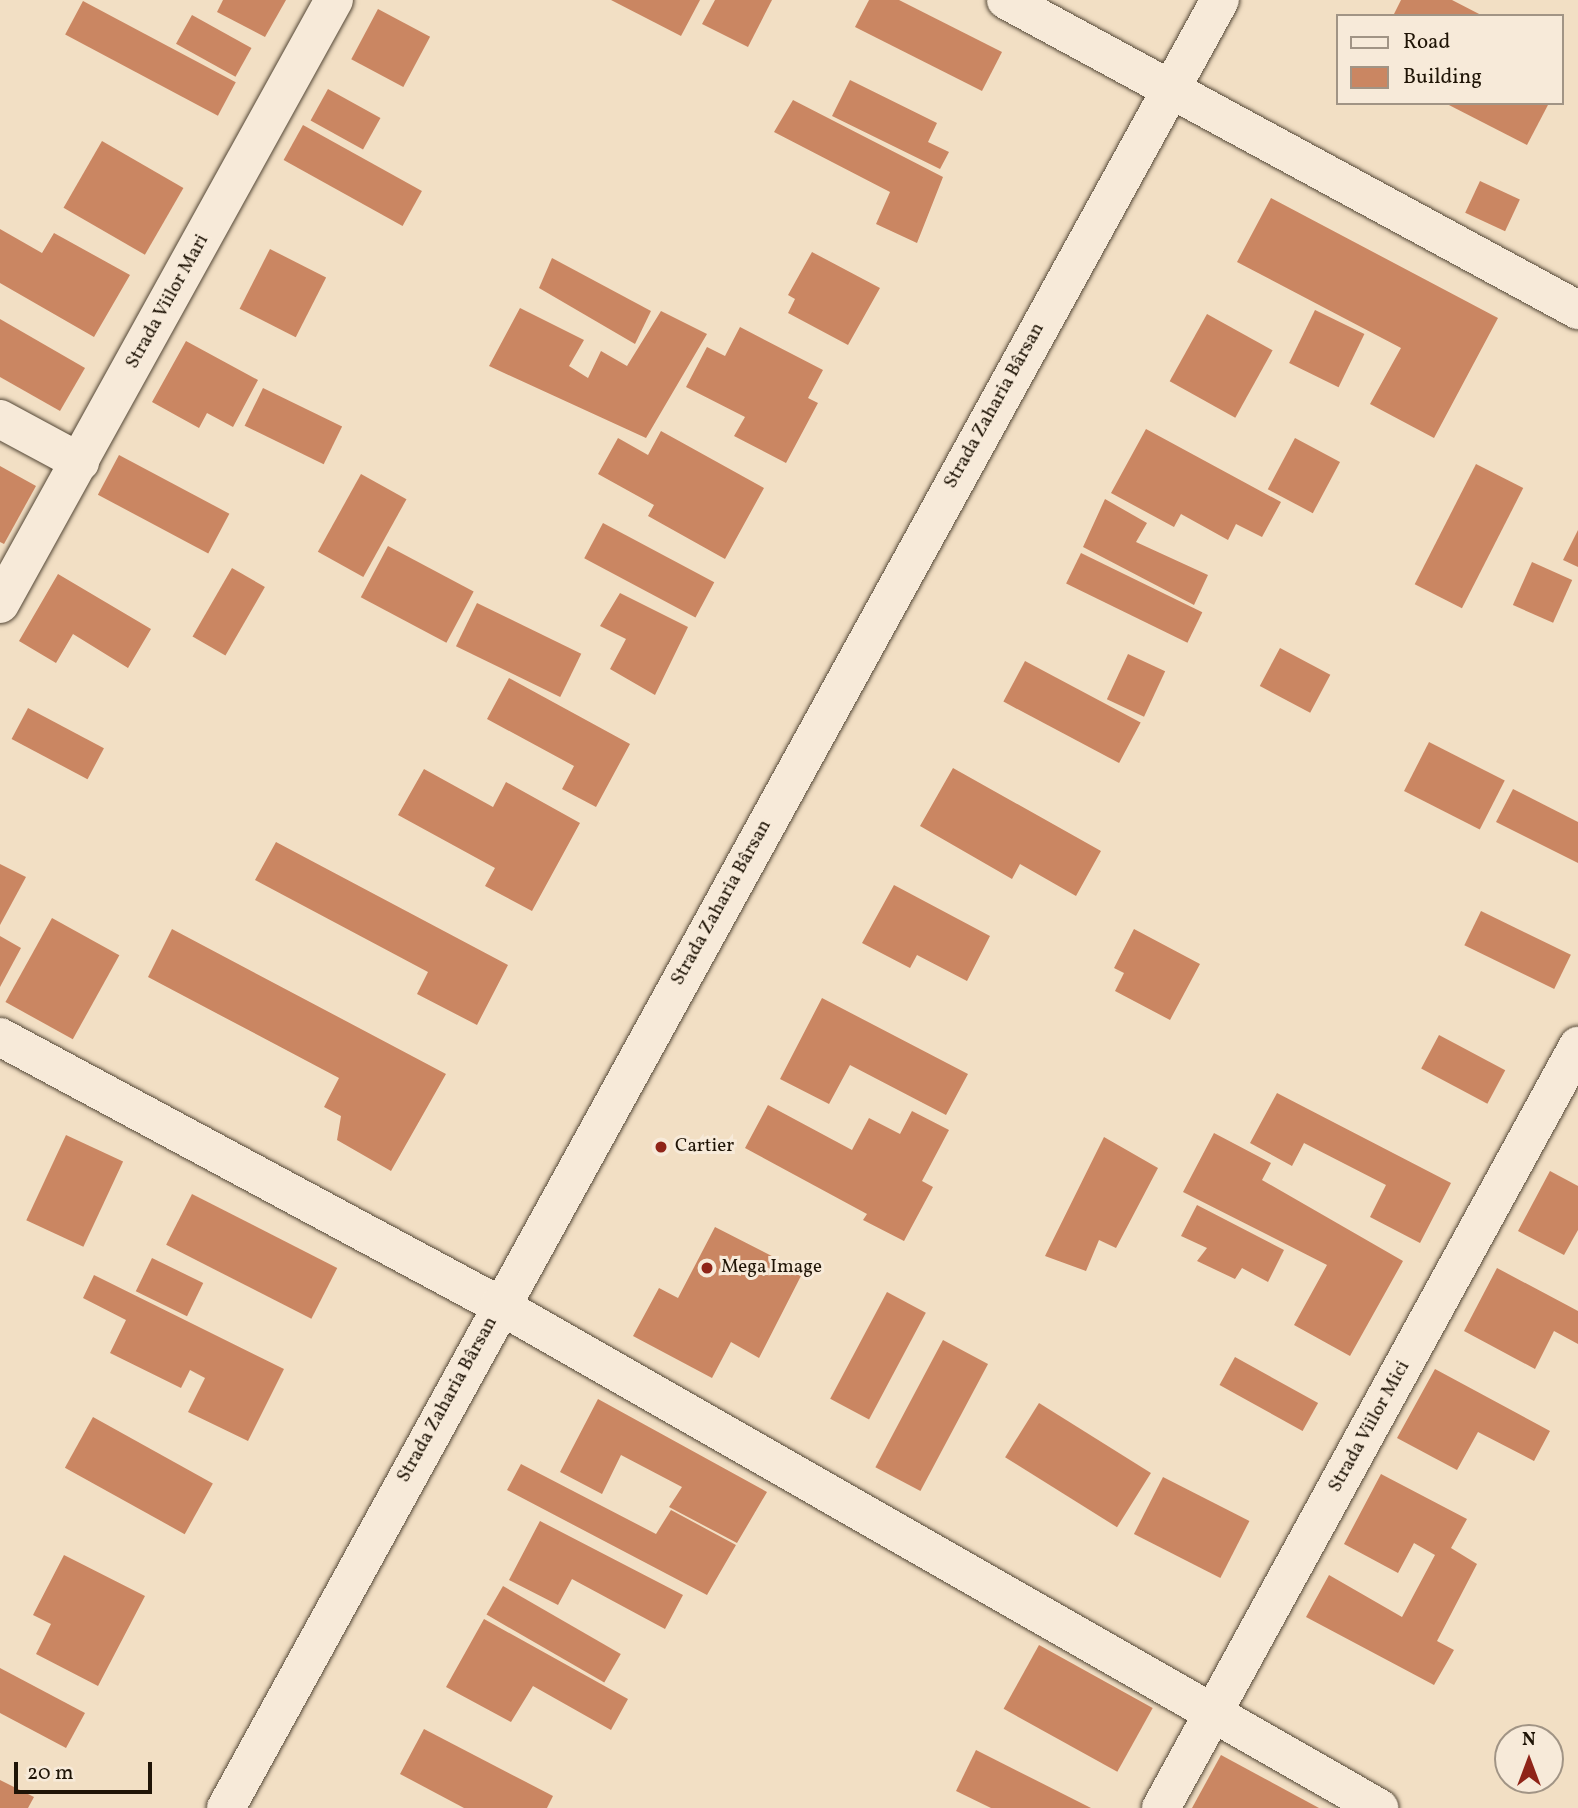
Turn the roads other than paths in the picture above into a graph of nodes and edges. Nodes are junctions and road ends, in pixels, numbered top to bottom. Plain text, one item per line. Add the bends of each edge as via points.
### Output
1 (334, 0) edge
2 (1006, 0) edge
3 (1220, 0) edge
4 (1171, 88) junction
5 (1578, 310) edge
6 (0, 419) edge
7 (80, 462) junction
8 (0, 604) edge
9 (0, 1037) edge
10 (1578, 1046) edge
11 (499, 1305) junction
12 (1212, 1714) junction
13 (226, 1808) edge
14 (1161, 1808) edge
15 (1379, 1808) edge

1 - 7 street, Strada Viilor Mari
2 - 4 street
3 - 4 street, Strada Zaharia Bârsan
4 - 5 street
4 - 11 street, Strada Zaharia Bârsan
6 - 7 street
7 - 8 street, Strada Viilor Mari
9 - 11 street
10 - 12 street, Strada Viilor Mici
11 - 12 street
11 - 13 street, Strada Zaharia Bârsan
12 - 14 street, Strada Viilor Mici
12 - 15 street

